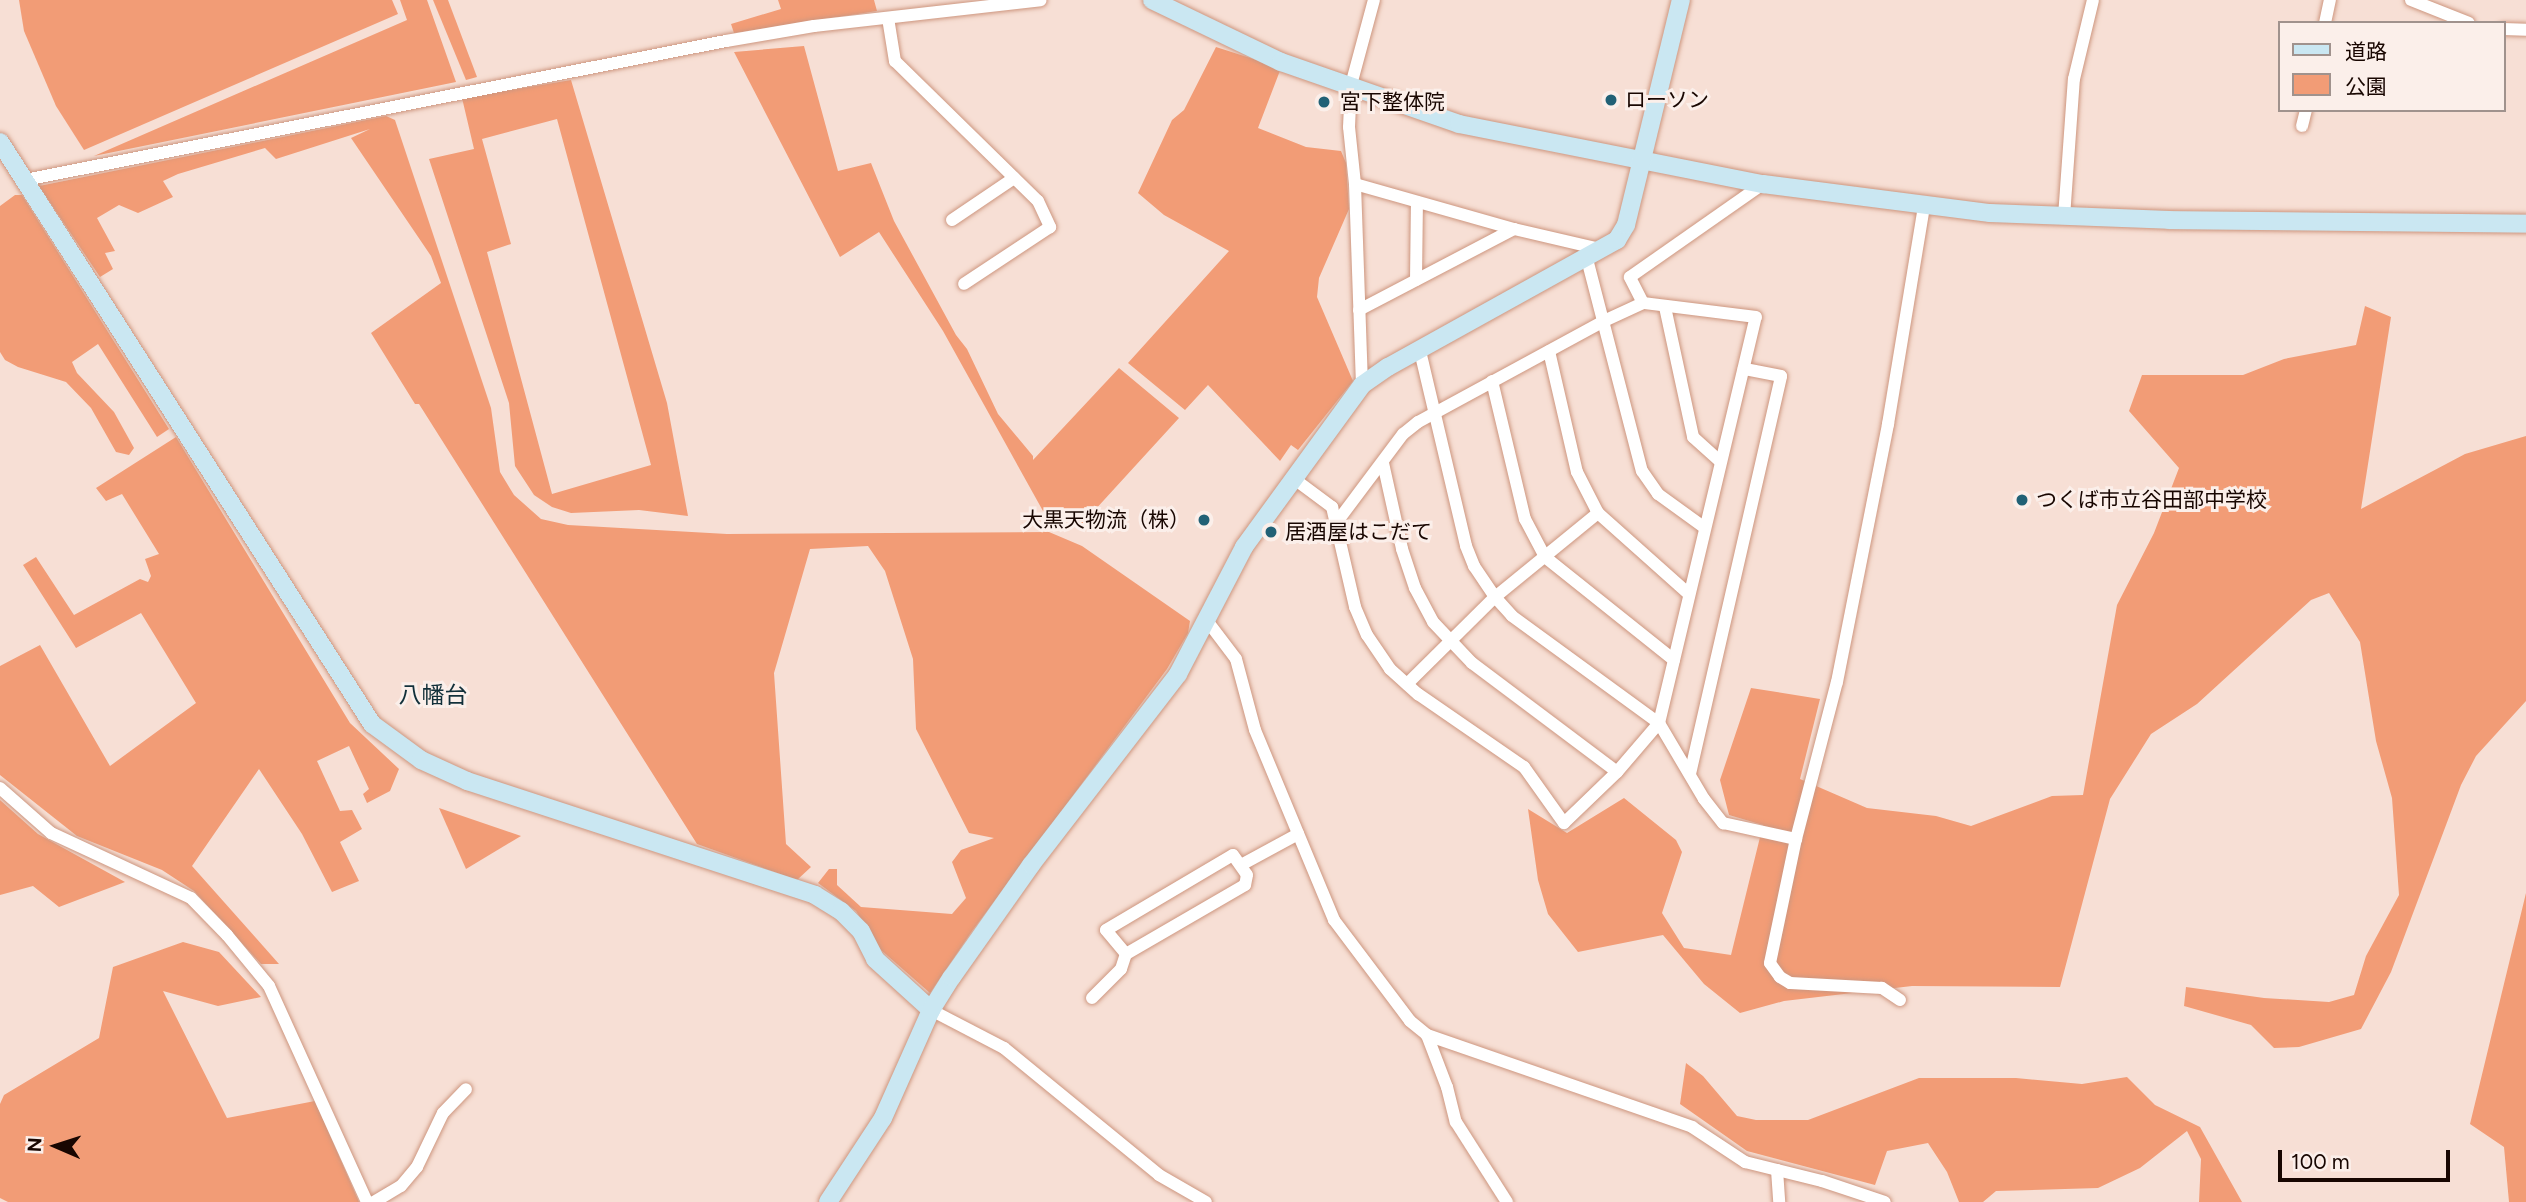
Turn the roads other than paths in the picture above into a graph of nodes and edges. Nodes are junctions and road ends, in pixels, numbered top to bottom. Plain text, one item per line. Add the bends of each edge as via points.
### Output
1 (1041, 0) edge
2 (1152, 0) edge
3 (1374, 0) edge
4 (1681, 0) edge
5 (2093, 0) edge
6 (2330, 0) edge
7 (2411, 0) edge
8 (888, 18) junction
9 (2325, 21) edge
10 (2464, 21) edge
11 (2505, 29) edge
12 (2526, 30) edge
13 (1352, 85) junction
14 (2306, 112) edge
15 (2302, 126) dead end
16 (0, 142) edge
17 (1642, 162) junction
18 (1014, 178) junction
19 (25, 180) junction
20 (1355, 184) junction
21 (1763, 184) junction
22 (1417, 202) junction
23 (1924, 206) junction
24 (2064, 217) junction
25 (952, 220) dead end
26 (2526, 224) edge
27 (1514, 229) junction
28 (1604, 250) junction
29 (1587, 259) junction
30 (1416, 280) junction
31 (964, 284) dead end
32 (1643, 303) junction
33 (1665, 307) junction
34 (1359, 310) junction
35 (1604, 321) junction
36 (1420, 351) junction
37 (1549, 351) junction
38 (1744, 369) junction
39 (1492, 381) junction
40 (1362, 385) junction
41 (1434, 411) junction
42 (1720, 461) junction
43 (1383, 463) junction
44 (1293, 478) junction
45 (1598, 513) junction
46 (1337, 522) junction
47 (1705, 528) junction
48 (1545, 557) junction
49 (1689, 594) junction
50 (1495, 597) junction
51 (1205, 618) junction
52 (1449, 642) junction
53 (1674, 660) junction
54 (1406, 684) junction
55 (1659, 723) junction
56 (1618, 772) junction
57 (1690, 774) junction
58 (0, 788) edge
59 (1298, 834) junction
60 (1796, 839) junction
61 (1241, 865) junction
62 (1126, 954) junction
63 (1092, 998) dead end
64 (1900, 1000) dead end
65 (931, 1010) junction
66 (1427, 1035) junction
67 (466, 1088) dead end
68 (1777, 1170) junction
69 (366, 1202) edge
70 (374, 1202) edge
71 (828, 1202) edge
72 (1206, 1202) edge
73 (1507, 1202) edge
74 (1779, 1202) edge
75 (1885, 1202) edge

1 - 8 street
2 - 13 street via 1281,62
3 - 13 street
4 - 17 street
5 - 24 street via 2074,79
6 - 9 street
7 - 10 street
8 - 18 street via 895,61
8 - 19 street via 726,41
11 - 12 street
13 - 17 street via 1459,124
13 - 20 street via 1349,127
14 - 15 street
16 - 19 street
17 - 21 street
17 - 28 street via 1626,225
18 - 25 street
18 - 31 street via 1038,201 1051,227
19 - 65 street via 372,724 421,760 467,781 815,895 841,911 861,931 875,959
20 - 22 street
20 - 34 street
21 - 23 street
21 - 32 street via 1630,277
22 - 27 street
22 - 30 street
23 - 24 street
23 - 60 street via 1888,424 1840,668
24 - 26 street
27 - 28 street
27 - 30 street
28 - 29 street
29 - 35 street
29 - 36 street
30 - 34 street
32 - 33 street
32 - 35 street
33 - 38 street via 1756,317
33 - 42 street via 1693,437
34 - 40 street
35 - 37 street
35 - 47 street via 1642,471 1658,494
36 - 40 street
36 - 41 street
37 - 39 street
37 - 45 street via 1577,472
38 - 42 street
38 - 57 street via 1781,376
39 - 41 street
39 - 48 street via 1525,519
40 - 44 street
41 - 43 street via 1403,434
41 - 50 street via 1466,546
42 - 47 street
43 - 46 street
43 - 52 street via 1415,588
44 - 46 street via 1332,507
44 - 51 street via 1244,547
45 - 48 street
45 - 49 street
46 - 54 street via 1355,607 1367,635
47 - 49 street
48 - 50 street
48 - 53 street
49 - 53 street
50 - 52 street
50 - 55 street via 1512,616
51 - 59 street via 1236,659 1255,730
51 - 65 street via 1178,674 1031,865
52 - 54 street
52 - 56 street
53 - 55 street
54 - 56 street via 1524,767 1564,823
55 - 56 street
55 - 57 street
57 - 60 street via 1723,823
58 - 69 street via 51,833 191,898 227,935 268,986
59 - 61 street
59 - 66 street via 1334,919 1410,1021
60 - 64 street via 1770,963 1790,983 1882,988
61 - 62 street via 1247,875 1245,885
61 - 62 street via 1233,855 1106,930
62 - 63 street via 1121,969
65 - 71 street via 883,1118
65 - 72 street via 1004,1048 1159,1175
66 - 68 street via 1692,1127 1745,1162
66 - 73 street via 1456,1122
67 - 70 street via 443,1113 417,1167 401,1186
68 - 74 street
68 - 75 street

